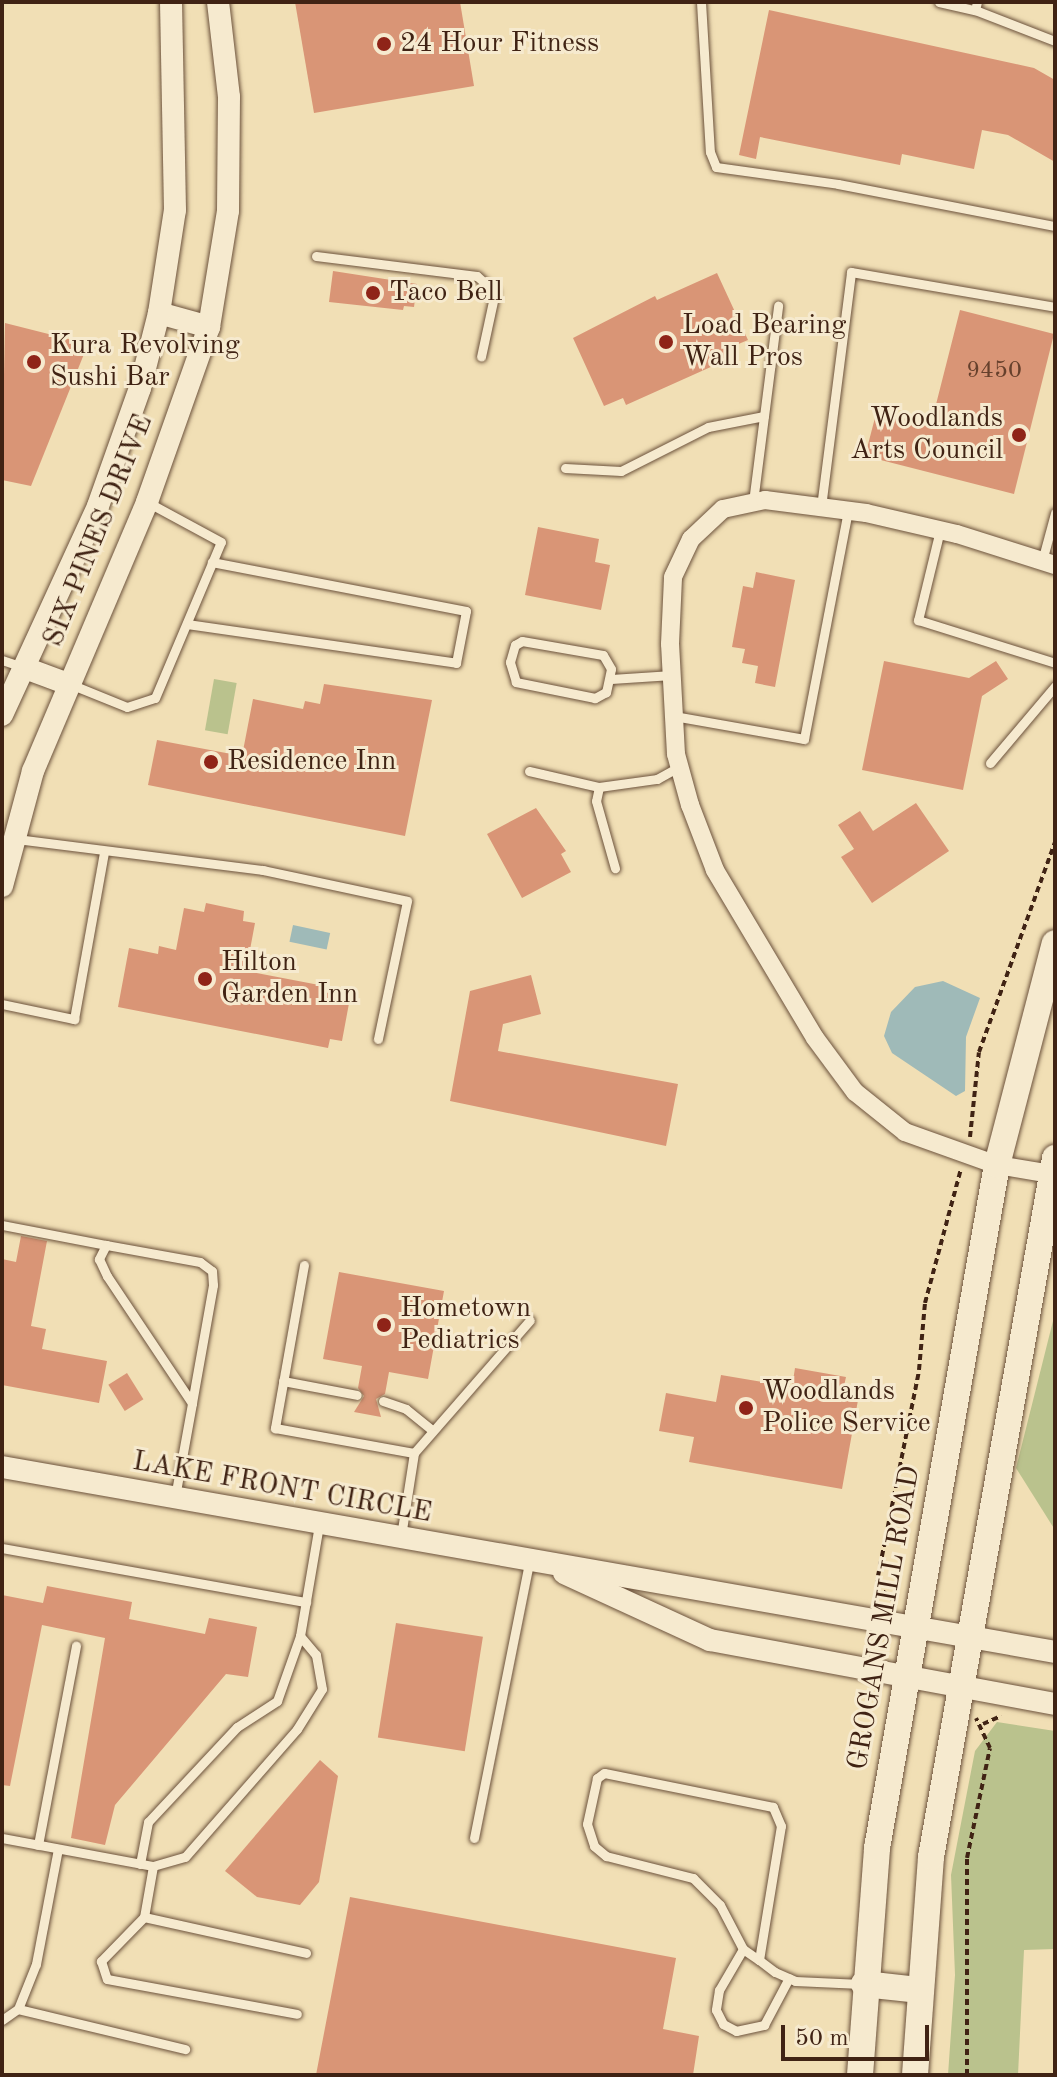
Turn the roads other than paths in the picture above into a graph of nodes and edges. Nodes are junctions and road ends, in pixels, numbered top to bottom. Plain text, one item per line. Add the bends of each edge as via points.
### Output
1 (171, 2) edge
2 (218, 2) edge
3 (701, 2) edge
4 (939, 2) edge
5 (976, 6) edge
6 (1055, 41) edge
7 (1055, 226) edge
8 (316, 256) dead end
9 (778, 306) dead end
10 (1055, 307) edge
11 (159, 313) junction
12 (209, 327) junction
13 (481, 357) dead end
14 (764, 416) junction
15 (565, 468) dead end
16 (147, 502) junction
17 (753, 502) junction
18 (821, 507) junction
19 (848, 511) junction
20 (1055, 513) edge
21 (940, 530) junction
22 (212, 562) junction
23 (1048, 563) edge
24 (187, 624) junction
25 (2, 660) edge
26 (1055, 663) edge
27 (25, 668) junction
28 (672, 675) junction
29 (611, 679) junction
30 (68, 684) junction
31 (1055, 686) edge
32 (2, 715) edge
33 (674, 716) junction
34 (990, 763) dead end
35 (680, 766) junction
36 (529, 771) dead end
37 (599, 787) junction
38 (14, 838) junction
39 (104, 853) junction
40 (615, 868) dead end
41 (2, 886) edge
42 (1055, 943) edge
43 (2, 1004) edge
44 (378, 1039) dead end
45 (997, 1165) junction
46 (1053, 1166) edge
47 (2, 1225) edge
48 (106, 1245) junction
49 (304, 1265) dead end
50 (530, 1320) dead end
51 (283, 1381) junction
52 (357, 1395) dead end
53 (383, 1401) dead end
54 (192, 1403) junction
55 (432, 1430) junction
56 (414, 1453) junction
57 (2, 1467) edge
58 (175, 1500) junction
59 (319, 1525) junction
60 (401, 1540) junction
61 (2, 1548) edge
62 (529, 1563) junction
63 (552, 1567) junction
64 (306, 1602) junction
65 (906, 1615) junction
66 (300, 1636) junction
67 (971, 1637) junction
68 (76, 1646) dead end
69 (1055, 1652) edge
70 (908, 1677) junction
71 (962, 1686) junction
72 (1055, 1704) edge
73 (2, 1838) edge
74 (474, 1838) dead end
75 (38, 1845) junction
76 (58, 1849) junction
77 (140, 1864) junction
78 (153, 1866) junction
79 (144, 1917) junction
80 (743, 1949) junction
81 (306, 1953) dead end
82 (759, 1960) junction
83 (789, 1978) junction
84 (864, 1984) junction
85 (918, 1990) junction
86 (18, 2009) junction
87 (297, 2014) dead end
88 (2, 2020) edge
89 (185, 2049) dead end
90 (860, 2075) edge
91 (915, 2075) edge

1 - 11 street, SIX PINES DRIVE via 175,210
2 - 12 street, SIX PINES DRIVE via 229,97 228,211
3 - 7 lane via 710,152 716,167 915,197
4 - 5 lane
5 - 6 lane
8 - 13 lane via 477,276 495,292
9 - 14 lane
10 - 18 lane via 851,272
11 - 12 street
11 - 27 street, SIX PINES DRIVE via 140,388 98,506
12 - 16 street, SIX PINES DRIVE
14 - 15 lane via 708,427 621,471
14 - 17 lane
16 - 22 lane via 221,542
16 - 30 street, SIX PINES DRIVE
17 - 18 street
17 - 28 street via 723,509 691,539 673,577
18 - 19 street
19 - 21 street
19 - 33 lane via 804,739
20 - 23 lane
21 - 23 street
21 - 26 lane via 918,620
22 - 24 lane
22 - 24 lane via 466,611 456,663
24 - 30 lane via 155,698 127,707
25 - 27 lane
27 - 30 street
27 - 32 street, SIX PINES DRIVE
28 - 29 lane
28 - 33 street
29 - 29 lane via 603,655 522,641 512,651 511,675 516,682 595,698
30 - 38 street, SIX PINES DRIVE via 33,771
31 - 34 lane
33 - 35 street
35 - 37 lane via 657,779
35 - 45 street via 715,870 847,1081 905,1132
36 - 37 lane
37 - 40 lane via 596,801
38 - 39 lane
38 - 41 street, SIX PINES DRIVE
39 - 43 lane via 74,1019
39 - 44 lane via 263,870 407,901
42 - 45 main road, GROGANS MILL ROAD
45 - 46 street
45 - 65 main road, GROGANS MILL ROAD
46 - 67 main road
47 - 48 lane
48 - 54 lane via 99,1259 107,1276
48 - 54 lane via 200,1262 212,1271
49 - 51 lane
50 - 55 lane
51 - 52 lane
51 - 56 lane via 275,1428
53 - 55 lane via 406,1409
54 - 58 lane
55 - 56 lane
56 - 60 lane
57 - 58 street, LAKE FRONT CIRCLE
58 - 59 street, LAKE FRONT CIRCLE
59 - 60 street, LAKE FRONT CIRCLE
59 - 64 lane
60 - 62 street, LAKE FRONT CIRCLE
61 - 64 lane
62 - 63 street, LAKE FRONT CIRCLE
62 - 74 lane
63 - 65 street, LAKE FRONT CIRCLE
63 - 70 street, LAKE FRONT CIRCLE via 710,1640
64 - 66 lane
65 - 67 street, LAKE FRONT CIRCLE
65 - 70 main road, GROGANS MILL ROAD
66 - 77 lane via 277,1701 237,1727 148,1822
66 - 78 lane via 316,1655 322,1689 297,1729 185,1857
67 - 69 street, LAKE FRONT CIRCLE
67 - 71 main road
68 - 75 lane
70 - 71 street, LAKE FRONT CIRCLE
70 - 84 main road, GROGANS MILL ROAD via 877,1848
71 - 72 street, LAKE FRONT CIRCLE
71 - 85 main road via 931,1857
73 - 75 lane
75 - 76 lane
76 - 77 lane
76 - 86 lane via 36,1964
77 - 78 lane
78 - 79 lane
79 - 81 lane
79 - 87 lane via 101,1961 107,1979
80 - 82 lane
80 - 82 lane via 720,1905 693,1878 606,1856 594,1846 587,1824 597,1778 604,1773 773,1807 781,1826
80 - 83 lane via 719,1990 716,2010 723,2024 736,2031 764,2025
82 - 83 lane
83 - 84 lane
84 - 85 main road
84 - 90 main road, GROGANS MILL ROAD
85 - 91 main road
86 - 88 lane
86 - 89 lane

